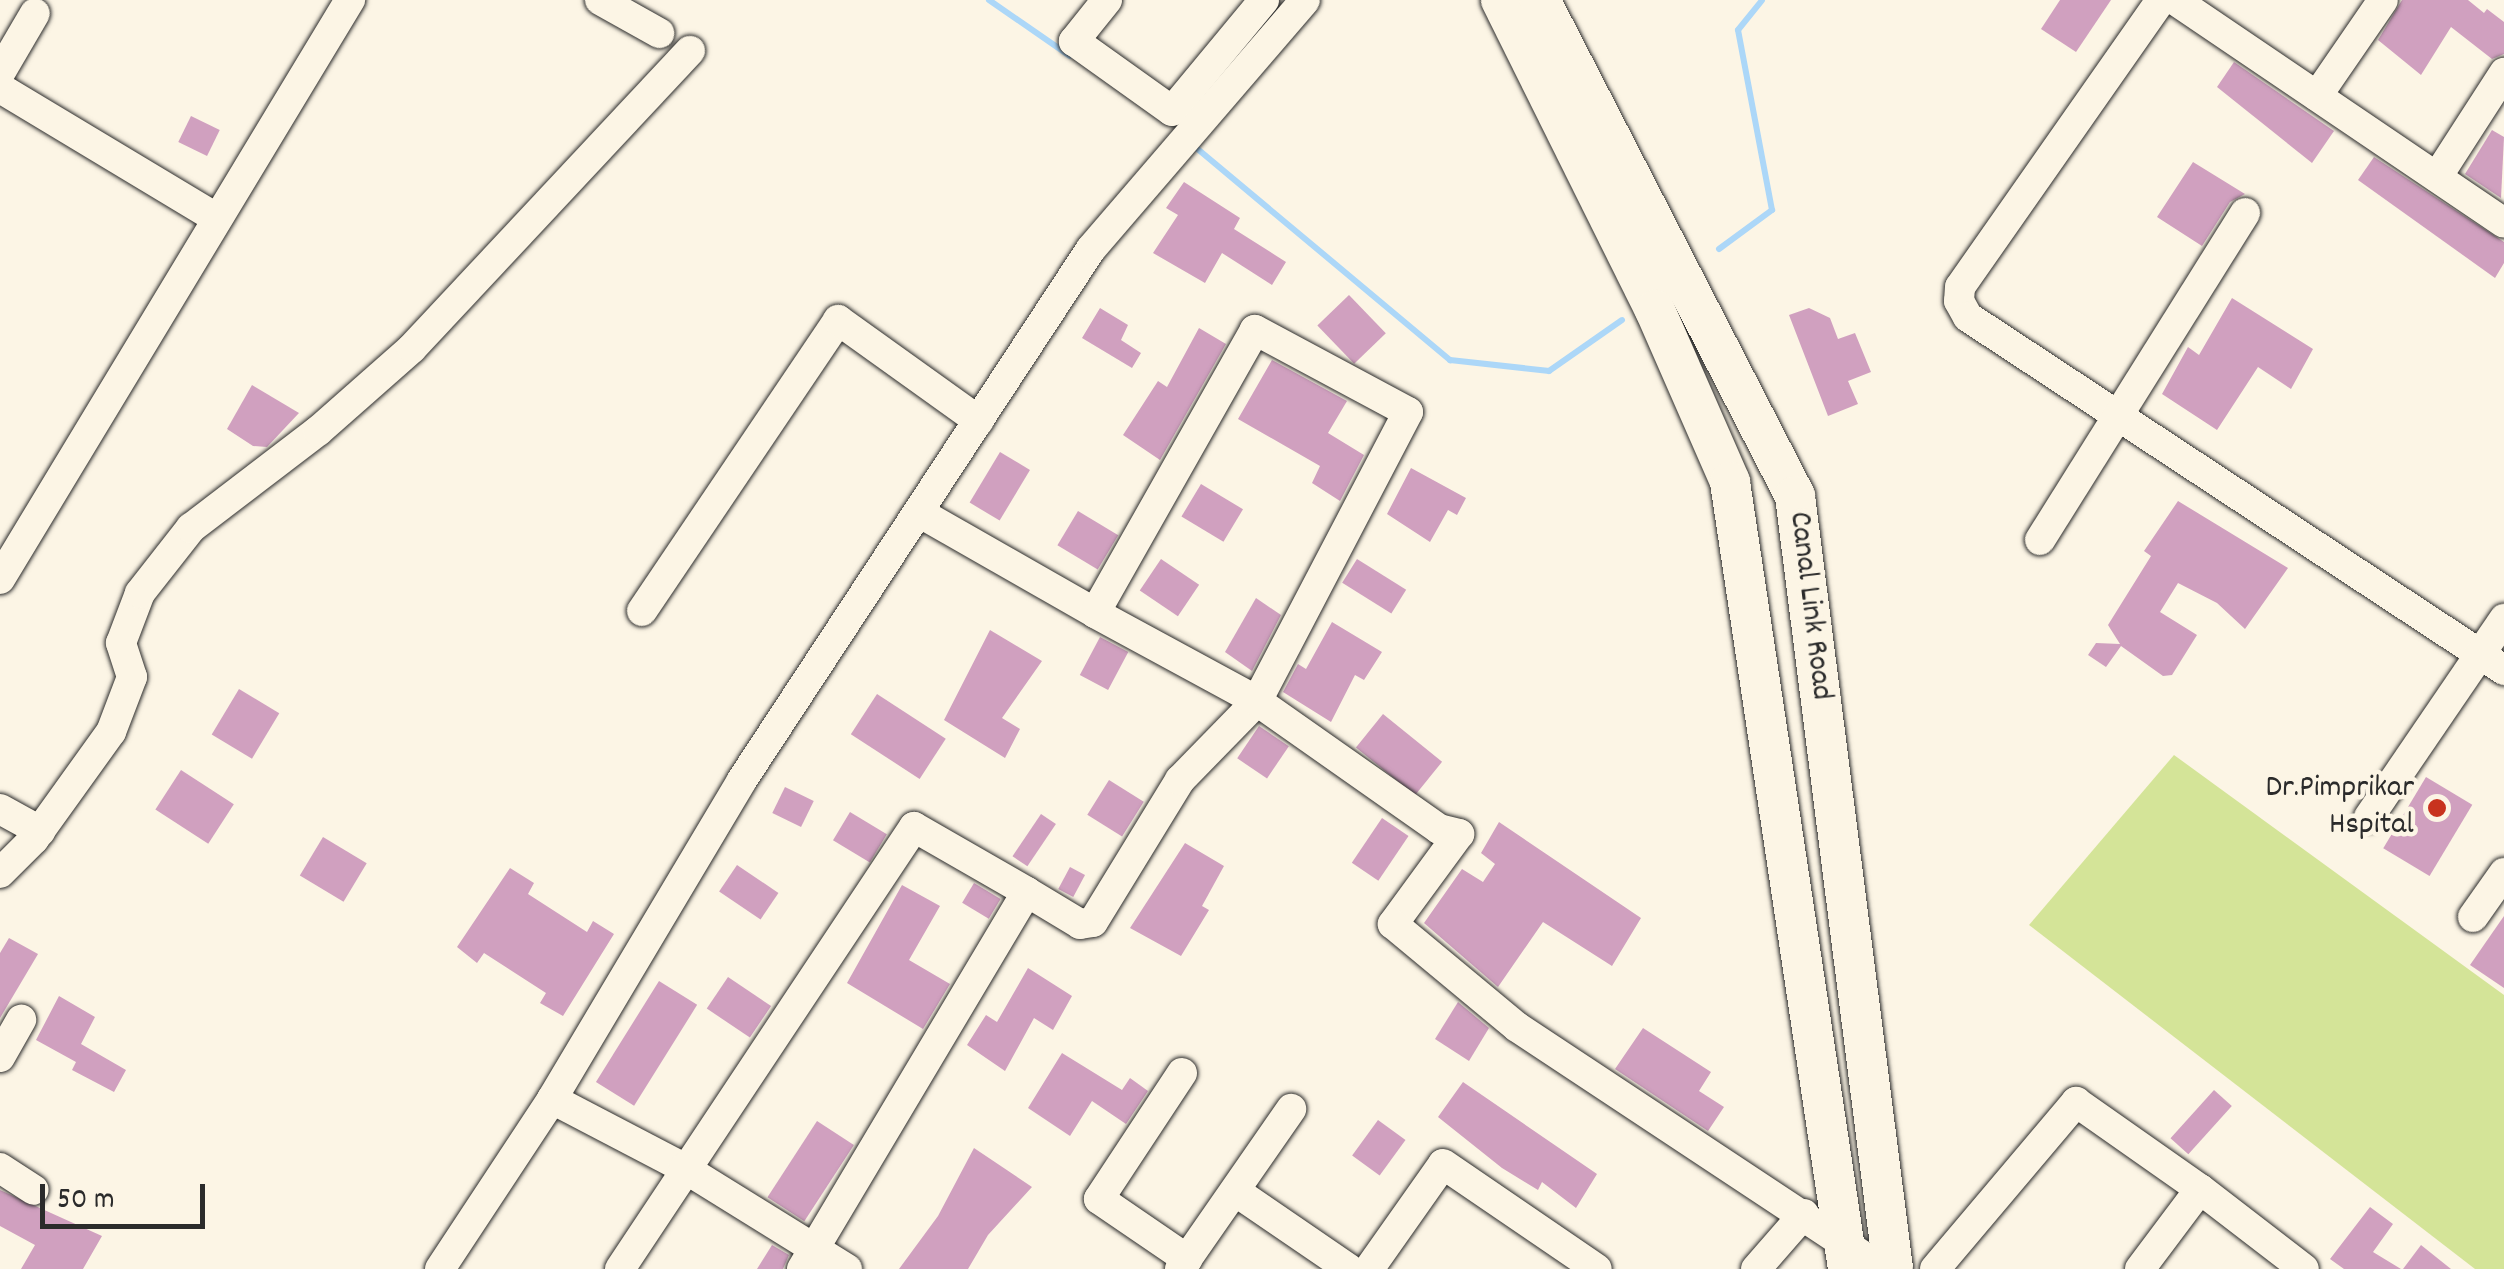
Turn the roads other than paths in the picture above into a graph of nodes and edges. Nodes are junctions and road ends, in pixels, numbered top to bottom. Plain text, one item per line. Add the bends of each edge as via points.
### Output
1 (350, 0) edge
2 (600, 0) edge
3 (1107, 0) edge
4 (1264, 0) edge
5 (1306, 0) edge
6 (1501, 0) edge
7 (1540, 0) edge
8 (2160, 0) edge
9 (2174, 0) edge
10 (2382, 0) edge
11 (35, 14) dead end
12 (658, 33) dead end
13 (690, 51) dead end
14 (0, 73) edge
15 (2504, 74) edge
16 (0, 88) edge
17 (2317, 96) junction
18 (1198, 104) junction
19 (2436, 177) junction
20 (2245, 214) dead end
21 (216, 218) junction
22 (2504, 222) edge
23 (2124, 414) junction
24 (980, 421) junction
25 (1757, 423) junction
26 (1710, 436) junction
27 (920, 513) junction
28 (2040, 540) dead end
29 (0, 579) edge
30 (642, 611) dead end
31 (1095, 613) junction
32 (2504, 619) edge
33 (2493, 663) edge
34 (1257, 701) junction
35 (0, 808) edge
36 (2369, 816) dead end
37 (40, 831) junction
38 (0, 873) edge
39 (2504, 873) edge
40 (1027, 892) junction
41 (2473, 918) dead end
42 (22, 1020) dead end
43 (0, 1057) edge
44 (1182, 1074) dead end
45 (552, 1099) junction
46 (1291, 1108) dead end
47 (0, 1168) edge
48 (684, 1168) junction
49 (2200, 1189) junction
50 (34, 1190) dead end
51 (1235, 1190) junction
52 (1804, 1214) junction
53 (1847, 1256) edge
54 (808, 1258) edge
55 (1183, 1264) edge
56 (440, 1269) edge
57 (620, 1269) edge
58 (847, 1269) edge
59 (1349, 1269) edge
60 (1369, 1269) edge
61 (1596, 1269) edge
62 (1756, 1269) edge
63 (1883, 1269) edge
64 (1894, 1269) edge
65 (1935, 1269) edge
66 (2140, 1269) edge
67 (2304, 1269) edge

1 - 21 street
2 - 12 street
3 - 18 street via 1074,40 1172,111
4 - 18 street
5 - 18 street
6 - 26 main road, Canal Link Road
7 - 25 main road, Canal Link Road
8 - 23 street via 1960,288 1968,317
9 - 17 street
10 - 17 street
11 - 14 street
13 - 37 street via 412,348 191,528 134,610 120,643 132,677 111,732
15 - 19 street
16 - 21 street
17 - 19 street
18 - 24 street via 1091,249
19 - 22 street
20 - 23 street
21 - 29 street
23 - 28 street
23 - 33 street
24 - 27 street
24 - 30 street via 838,320
25 - 26 main road
25 - 64 main road, Canal Link Road via 1794,496
26 - 53 main road, Canal Link Road via 1730,482
27 - 31 street
27 - 45 street via 742,780
31 - 34 street
31 - 34 street via 1255,330 1408,412
32 - 33 street
33 - 36 street
34 - 40 street via 1180,780 1093,922 1080,924
34 - 52 street via 1423,818 1459,834 1393,924 1517,1027
35 - 37 street
37 - 38 street
39 - 41 street
40 - 48 street via 914,827
40 - 54 street
42 - 43 street
44 - 55 street via 1099,1199
45 - 48 street
45 - 56 street
46 - 51 street
47 - 50 street
48 - 54 street
48 - 57 street
49 - 65 street via 2076,1102
49 - 66 street
49 - 67 street
51 - 55 street
51 - 59 street
52 - 53 street
52 - 62 street
53 - 63 street
54 - 58 street
60 - 61 street via 1443,1164

